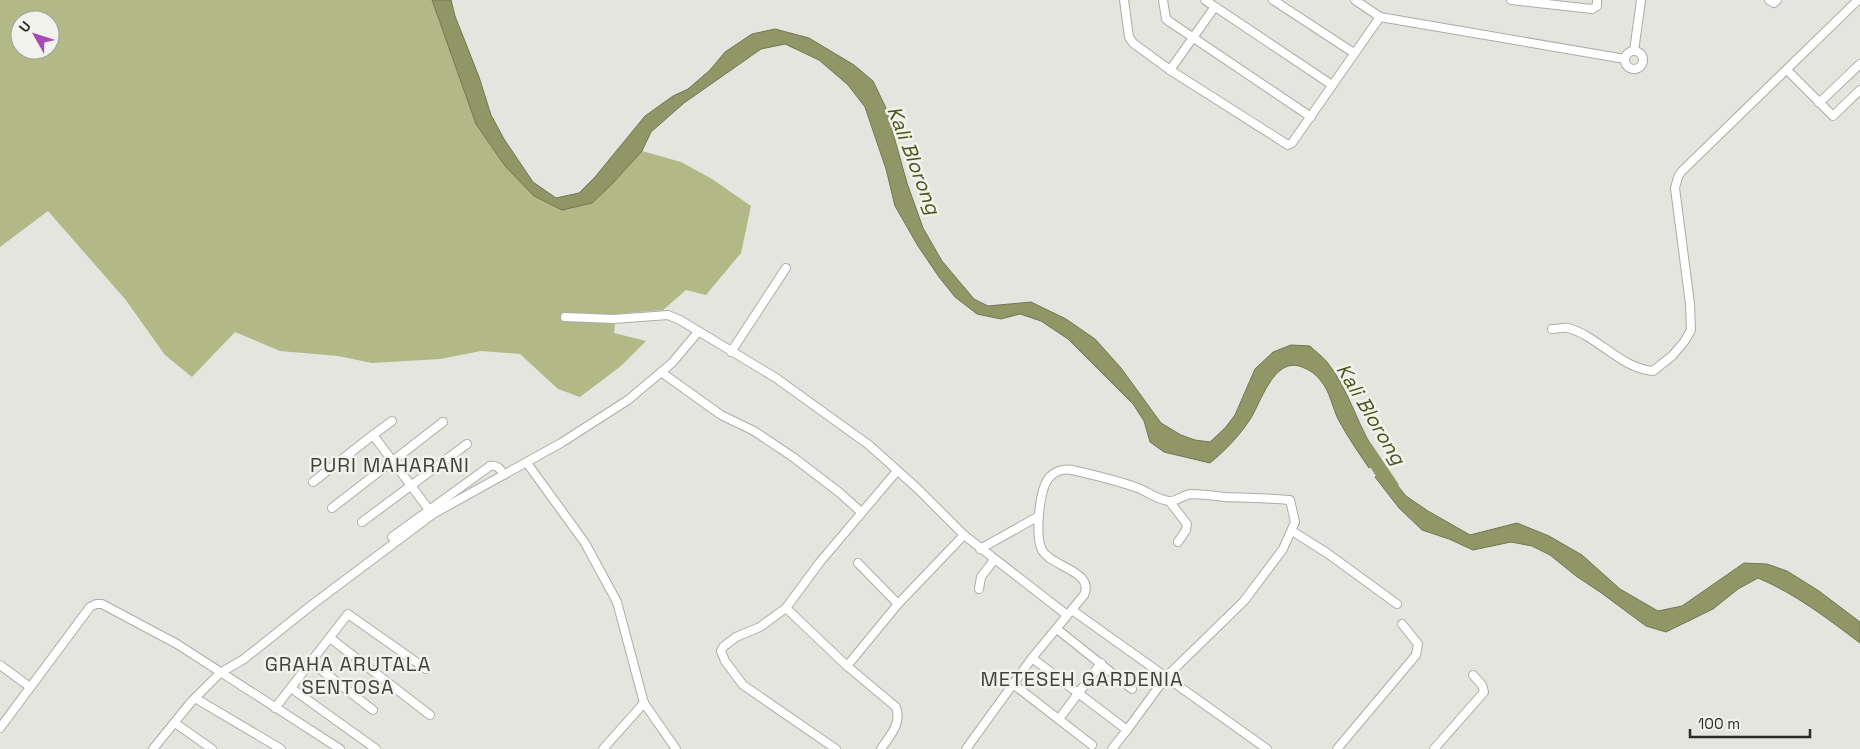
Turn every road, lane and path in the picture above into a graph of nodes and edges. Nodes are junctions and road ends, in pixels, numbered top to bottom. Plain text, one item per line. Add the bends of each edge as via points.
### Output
1 (1124, 0) edge
2 (1163, 0) edge
3 (1205, 0) edge
4 (1273, 0) edge
5 (1355, 0) edge
6 (1511, 0) edge
7 (1597, 0) edge
8 (1641, 0) edge
9 (1769, 0) edge
10 (1778, 0) edge
11 (1858, 0) edge
12 (1521, 1) edge
13 (1214, 8) junction
14 (1380, 17) junction
15 (1193, 37) junction
16 (1634, 51) junction
17 (1354, 52) junction
18 (1625, 59) junction
19 (1860, 64) edge
20 (1170, 70) junction
21 (1787, 70) junction
22 (1332, 86) junction
23 (1860, 90) edge
24 (1819, 103) junction
25 (1311, 117) junction
26 (786, 268) dead end
27 (565, 317) dead end
28 (1552, 329) dead end
29 (698, 332) junction
30 (731, 352) junction
31 (661, 372) junction
32 (392, 421) dead end
33 (443, 422) dead end
34 (373, 435) junction
35 (467, 444) dead end
36 (392, 461) junction
37 (527, 462) junction
38 (897, 471) junction
39 (504, 475) junction
40 (313, 482) dead end
41 (411, 486) junction
42 (1170, 502) junction
43 (332, 508) dead end
44 (430, 511) junction
45 (861, 512) junction
46 (1039, 516) junction
47 (362, 522) dead end
48 (1292, 531) junction
49 (964, 535) junction
50 (392, 537) dead end
51 (1178, 542) dead end
52 (980, 549) junction
53 (994, 560) junction
54 (858, 564) dead end
55 (979, 589) dead end
56 (898, 604) junction
57 (1397, 604) dead end
58 (786, 608) junction
59 (1070, 612) junction
60 (1402, 624) dead end
61 (1057, 629) junction
62 (330, 638) junction
63 (1032, 658) junction
64 (311, 662) junction
65 (1101, 663) junction
66 (0, 665) edge
67 (848, 666) junction
68 (426, 669) dead end
69 (220, 672) junction
70 (1473, 675) dead end
71 (1166, 677) junction
72 (1013, 684) junction
73 (30, 687) junction
74 (291, 688) junction
75 (1132, 689) dead end
76 (1079, 692) junction
77 (195, 698) junction
78 (644, 703) junction
79 (275, 708) junction
80 (373, 710) dead end
81 (430, 715) dead end
82 (1059, 719) junction
83 (175, 723) junction
84 (0, 728) edge
85 (1127, 730) junction
86 (1092, 745) dead end
87 (153, 749) edge
88 (212, 749) edge
89 (280, 749) edge
90 (340, 749) edge
91 (376, 749) edge
92 (603, 749) edge
93 (676, 749) edge
94 (836, 749) edge
95 (881, 749) edge
96 (966, 749) edge
97 (1112, 749) edge
98 (1267, 749) edge
99 (1337, 749) edge
100 (1434, 749) edge

1 - 20 street via 1129,37
2 - 15 street via 1166,19
3 - 13 street
4 - 17 street
5 - 14 street
6 - 12 street
7 - 12 street via 1592,9
8 - 16 street
9 - 10 street via 1774,4
11 - 21 street
13 - 15 street
13 - 22 street
14 - 17 street
14 - 18 street
15 - 20 street
15 - 25 street
16 - 18 street
16 - 18 street via 1643,58 1641,67 1632,69 1626,65
17 - 22 street
19 - 24 street
20 - 25 street via 1285,144 1292,143
21 - 24 street
21 - 28 street via 1678,177 1675,188 1691,330 1672,356 1653,371 1641,370 1567,327
22 - 25 street
23 - 24 street via 1833,116
26 - 30 street
27 - 29 street via 614,319 668,315
29 - 30 street
29 - 31 street
30 - 38 street via 776,378 869,445
31 - 37 street via 628,400
31 - 45 street via 721,415 754,431 792,457
32 - 34 street
33 - 36 street
34 - 36 street
34 - 40 street
35 - 41 street
36 - 41 street
36 - 43 street
37 - 39 street
37 - 78 street via 585,544 617,602
38 - 45 street
38 - 49 street
39 - 44 street via 499,467 490,466
39 - 69 street via 433,514 244,659
41 - 44 street
41 - 47 street
42 - 46 street via 1139,488 1068,470 1058,472 1046,483
42 - 48 street via 1191,494 1290,500 1295,522
42 - 51 street via 1187,524
44 - 50 street
45 - 58 street
46 - 52 street
46 - 59 street via 1039,541 1044,553 1082,577 1086,586 1084,595
48 - 57 street via 1327,552
48 - 71 street via 1283,549 1244,601
49 - 52 street
49 - 56 street
52 - 53 street
53 - 55 street via 981,577
53 - 59 street
54 - 56 street
56 - 67 street
58 - 67 street
58 - 94 street via 760,627 736,637 723,647 722,655 743,685
59 - 61 street
59 - 71 street
60 - 99 street via 1418,644 1416,655
61 - 63 street
61 - 65 street
62 - 64 street
62 - 68 street via 348,614
62 - 81 street
63 - 72 street
63 - 76 street
64 - 74 street
64 - 80 street
65 - 75 street
65 - 76 street
66 - 73 street
67 - 95 street via 896,707 899,714 898,722
69 - 73 street via 177,644 102,604 96,604 90,607
69 - 77 street
69 - 79 street
70 - 100 street via 1482,684 1484,692
71 - 85 street
71 - 98 street
72 - 82 street
72 - 96 street
73 - 84 street
74 - 79 street
74 - 91 street
76 - 82 street
76 - 85 street
77 - 83 street
77 - 89 street
78 - 92 street
78 - 93 street
79 - 90 street
82 - 86 street
83 - 87 street
83 - 88 street
85 - 97 street

